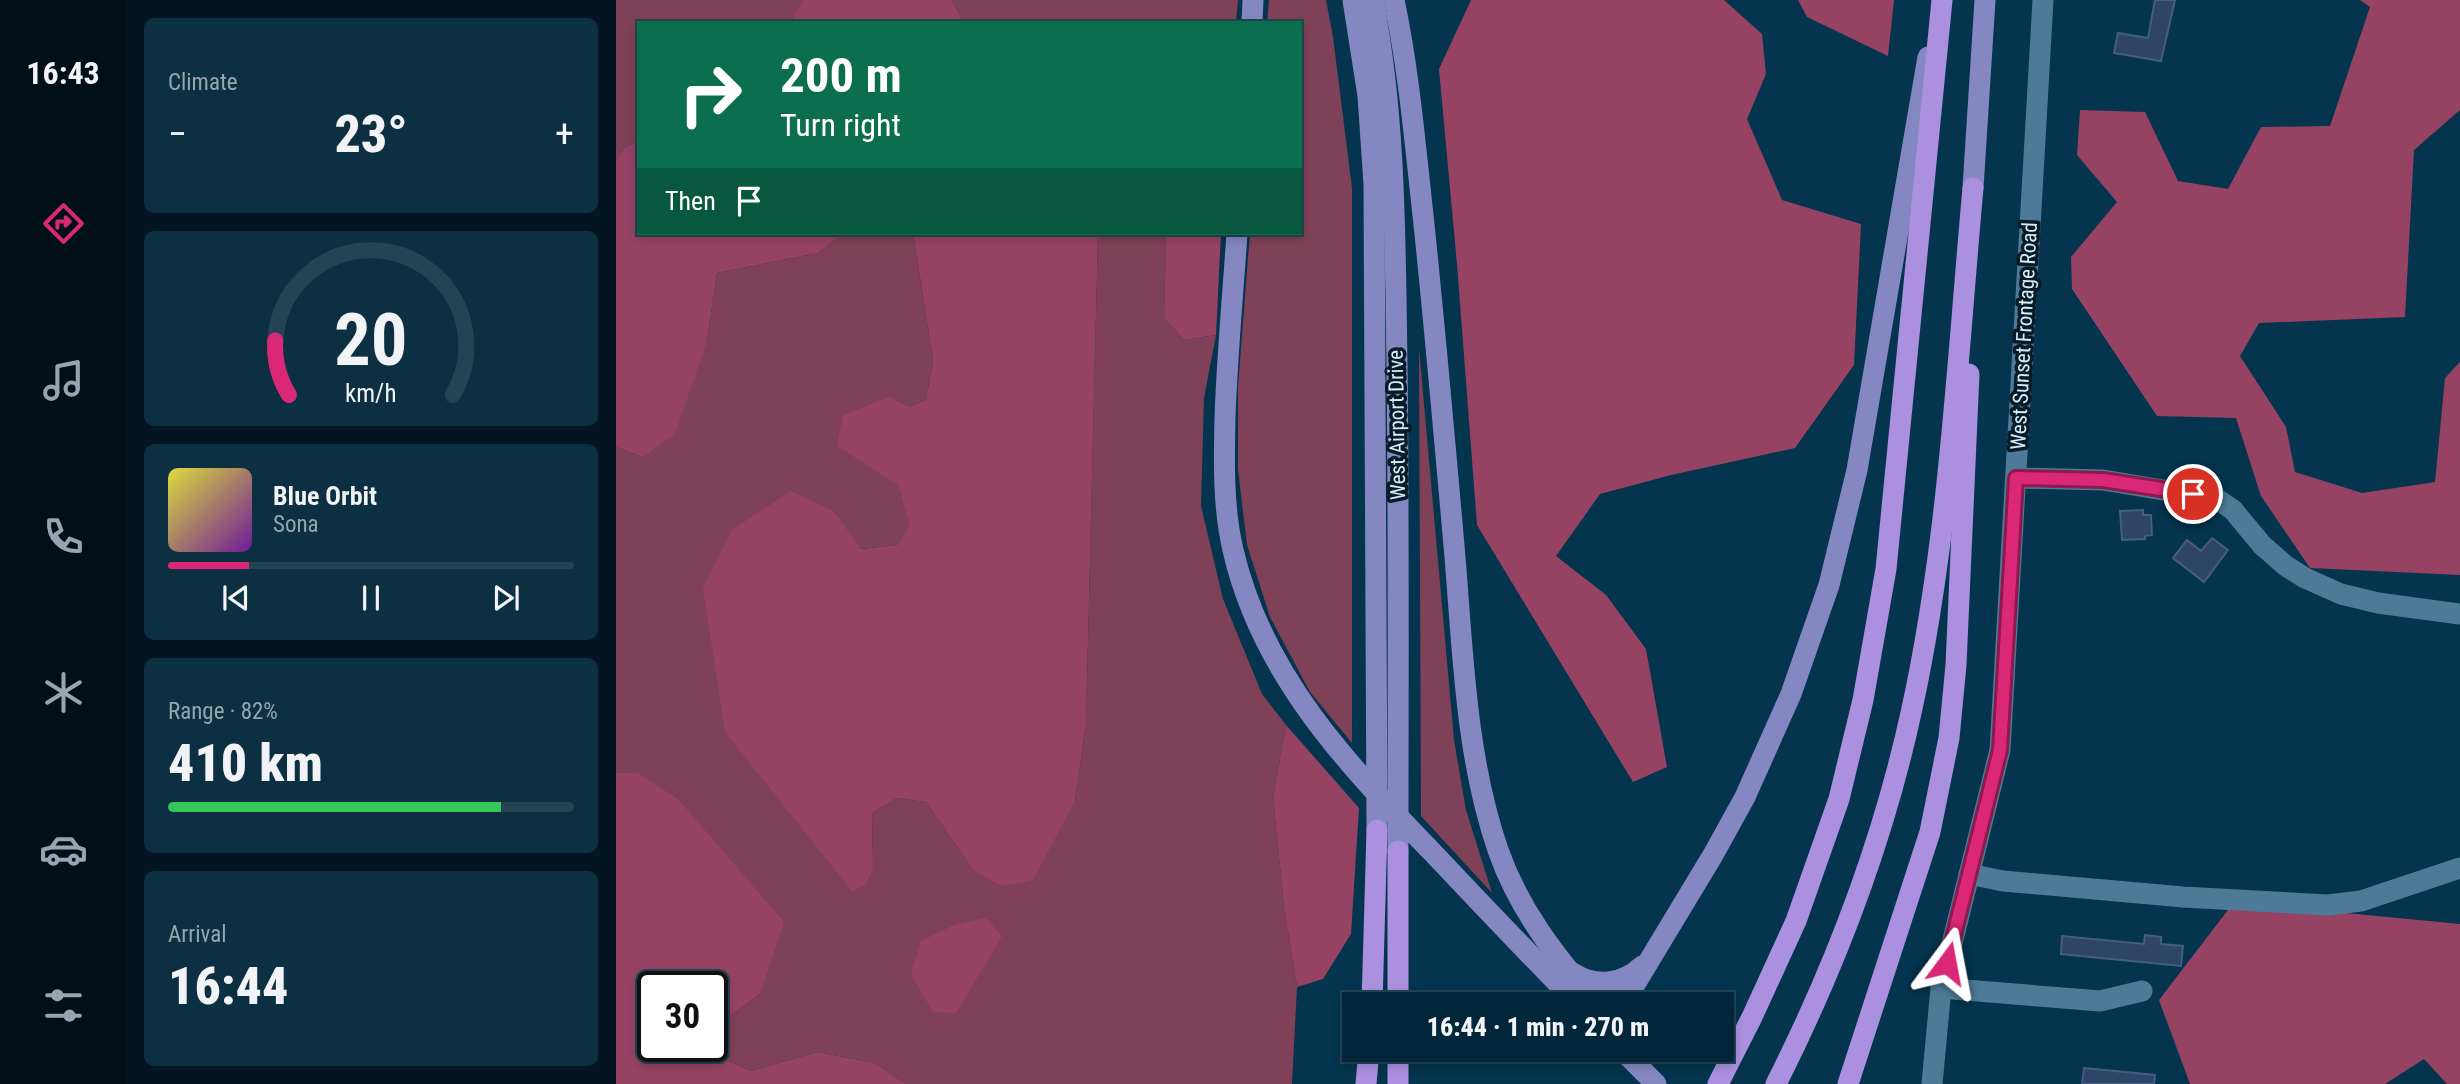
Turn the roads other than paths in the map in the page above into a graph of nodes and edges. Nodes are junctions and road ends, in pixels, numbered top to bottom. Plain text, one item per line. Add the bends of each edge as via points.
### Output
1 (1253, 0) edge
2 (1353, 0) edge
3 (1373, 0) edge
4 (1394, 0) edge
5 (1940, 0) edge
6 (1985, 0) edge
7 (2043, 0) edge
8 (1252, 21) edge
9 (1973, 188) junction
10 (1237, 235) edge
11 (2016, 478) junction
12 (2460, 614) edge
13 (1377, 830) joint
14 (1398, 851) joint
15 (2460, 868) edge
16 (1969, 874) junction
17 (1655, 951) junction
18 (1564, 967) junction
19 (1941, 988) junction
20 (2142, 991) dead end
21 (1373, 992) edge
22 (1398, 992) edge
23 (1567, 992) edge
24 (1586, 992) edge
25 (1630, 992) edge
26 (1368, 1062) edge
27 (1398, 1062) edge
28 (1637, 1062) edge
29 (1643, 1062) edge
30 (1719, 1082) edge
31 (1366, 1084) edge
32 (1398, 1084) edge
33 (1656, 1084) edge
34 (1672, 1084) edge
35 (1776, 1084) edge
36 (1848, 1084) edge
37 (1932, 1084) edge

1 - 8 main road
2 - 13 main road, West Airport Drive via 1368,96 1374,184
3 - 14 main road, West Airport Drive via 1393,173
4 - 18 main road via 1414,132 1474,757 1505,868 1533,922
5 - 17 main road via 1857,470 1829,585 1791,694 1755,776
5 - 30 highway via 1886,569 1868,676 1843,787 1821,853 1796,921
6 - 9 main road
7 - 11 street, West Sunset Frontage Road
9 - 35 highway via 1936,574 1911,714 1860,887
9 - 36 highway via 1968,407 1949,738 1930,832
10 - 23 main road via 1224,468 1233,550 1255,619 1300,702 1338,751
11 - 12 street via 2103,480 2217,499 2233,510 2262,545 2305,578 2378,603
11 - 16 street, West Sunset Frontage Road via 2000,750
13 - 21 highway
14 - 22 highway
15 - 16 street via 2361,901 2328,905 2183,897
16 - 19 street, West Sunset Frontage Road
17 - 18 main road via 1638,970 1616,981 1587,980
17 - 25 main road
18 - 24 main road
19 - 20 street via 2100,1001
19 - 37 street, West Sunset Frontage Road
26 - 31 highway
27 - 32 highway
28 - 33 main road
29 - 34 main road

